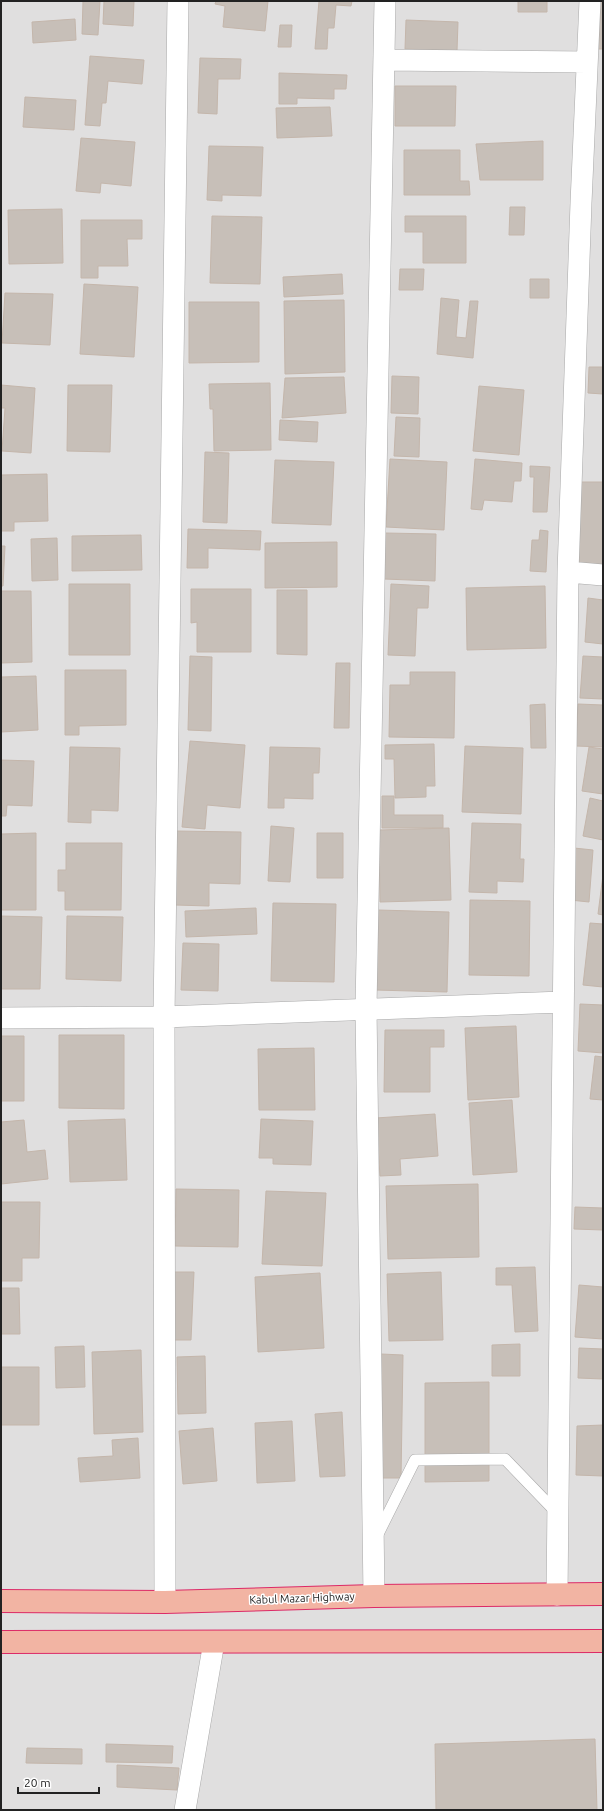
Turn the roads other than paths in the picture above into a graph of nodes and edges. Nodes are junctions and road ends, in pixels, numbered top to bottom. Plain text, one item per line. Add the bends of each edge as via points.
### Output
1 (178, 1) edge
2 (385, 1) edge
3 (590, 1) edge
4 (384, 60) junction
5 (588, 62) junction
6 (568, 572) junction
7 (603, 574) edge
8 (563, 1002) junction
9 (366, 1008) junction
10 (164, 1017) junction
11 (1, 1018) edge
12 (557, 1512) junction
13 (373, 1542) junction
14 (603, 1594) edge
15 (556, 1595) junction
16 (374, 1596) junction
17 (1, 1601) edge
18 (165, 1602) junction
19 (603, 1641) edge
20 (1, 1642) edge
21 (214, 1642) junction
22 (185, 1810) edge

1 - 10 street
2 - 4 street
3 - 5 street
4 - 5 street
4 - 9 street
5 - 6 street
6 - 7 street
6 - 8 street
8 - 9 street
8 - 12 street
9 - 10 street
9 - 13 street
10 - 11 street
10 - 18 street
12 - 13 lane via 505,1459 416,1460
12 - 15 street
13 - 16 street
14 - 15 highway, Kabul Mazar Highway
15 - 16 highway, Kabul Mazar Highway
16 - 18 highway, Kabul Mazar Highway
17 - 18 highway, Kabul Mazar Highway
19 - 21 highway
20 - 21 highway
21 - 22 street

